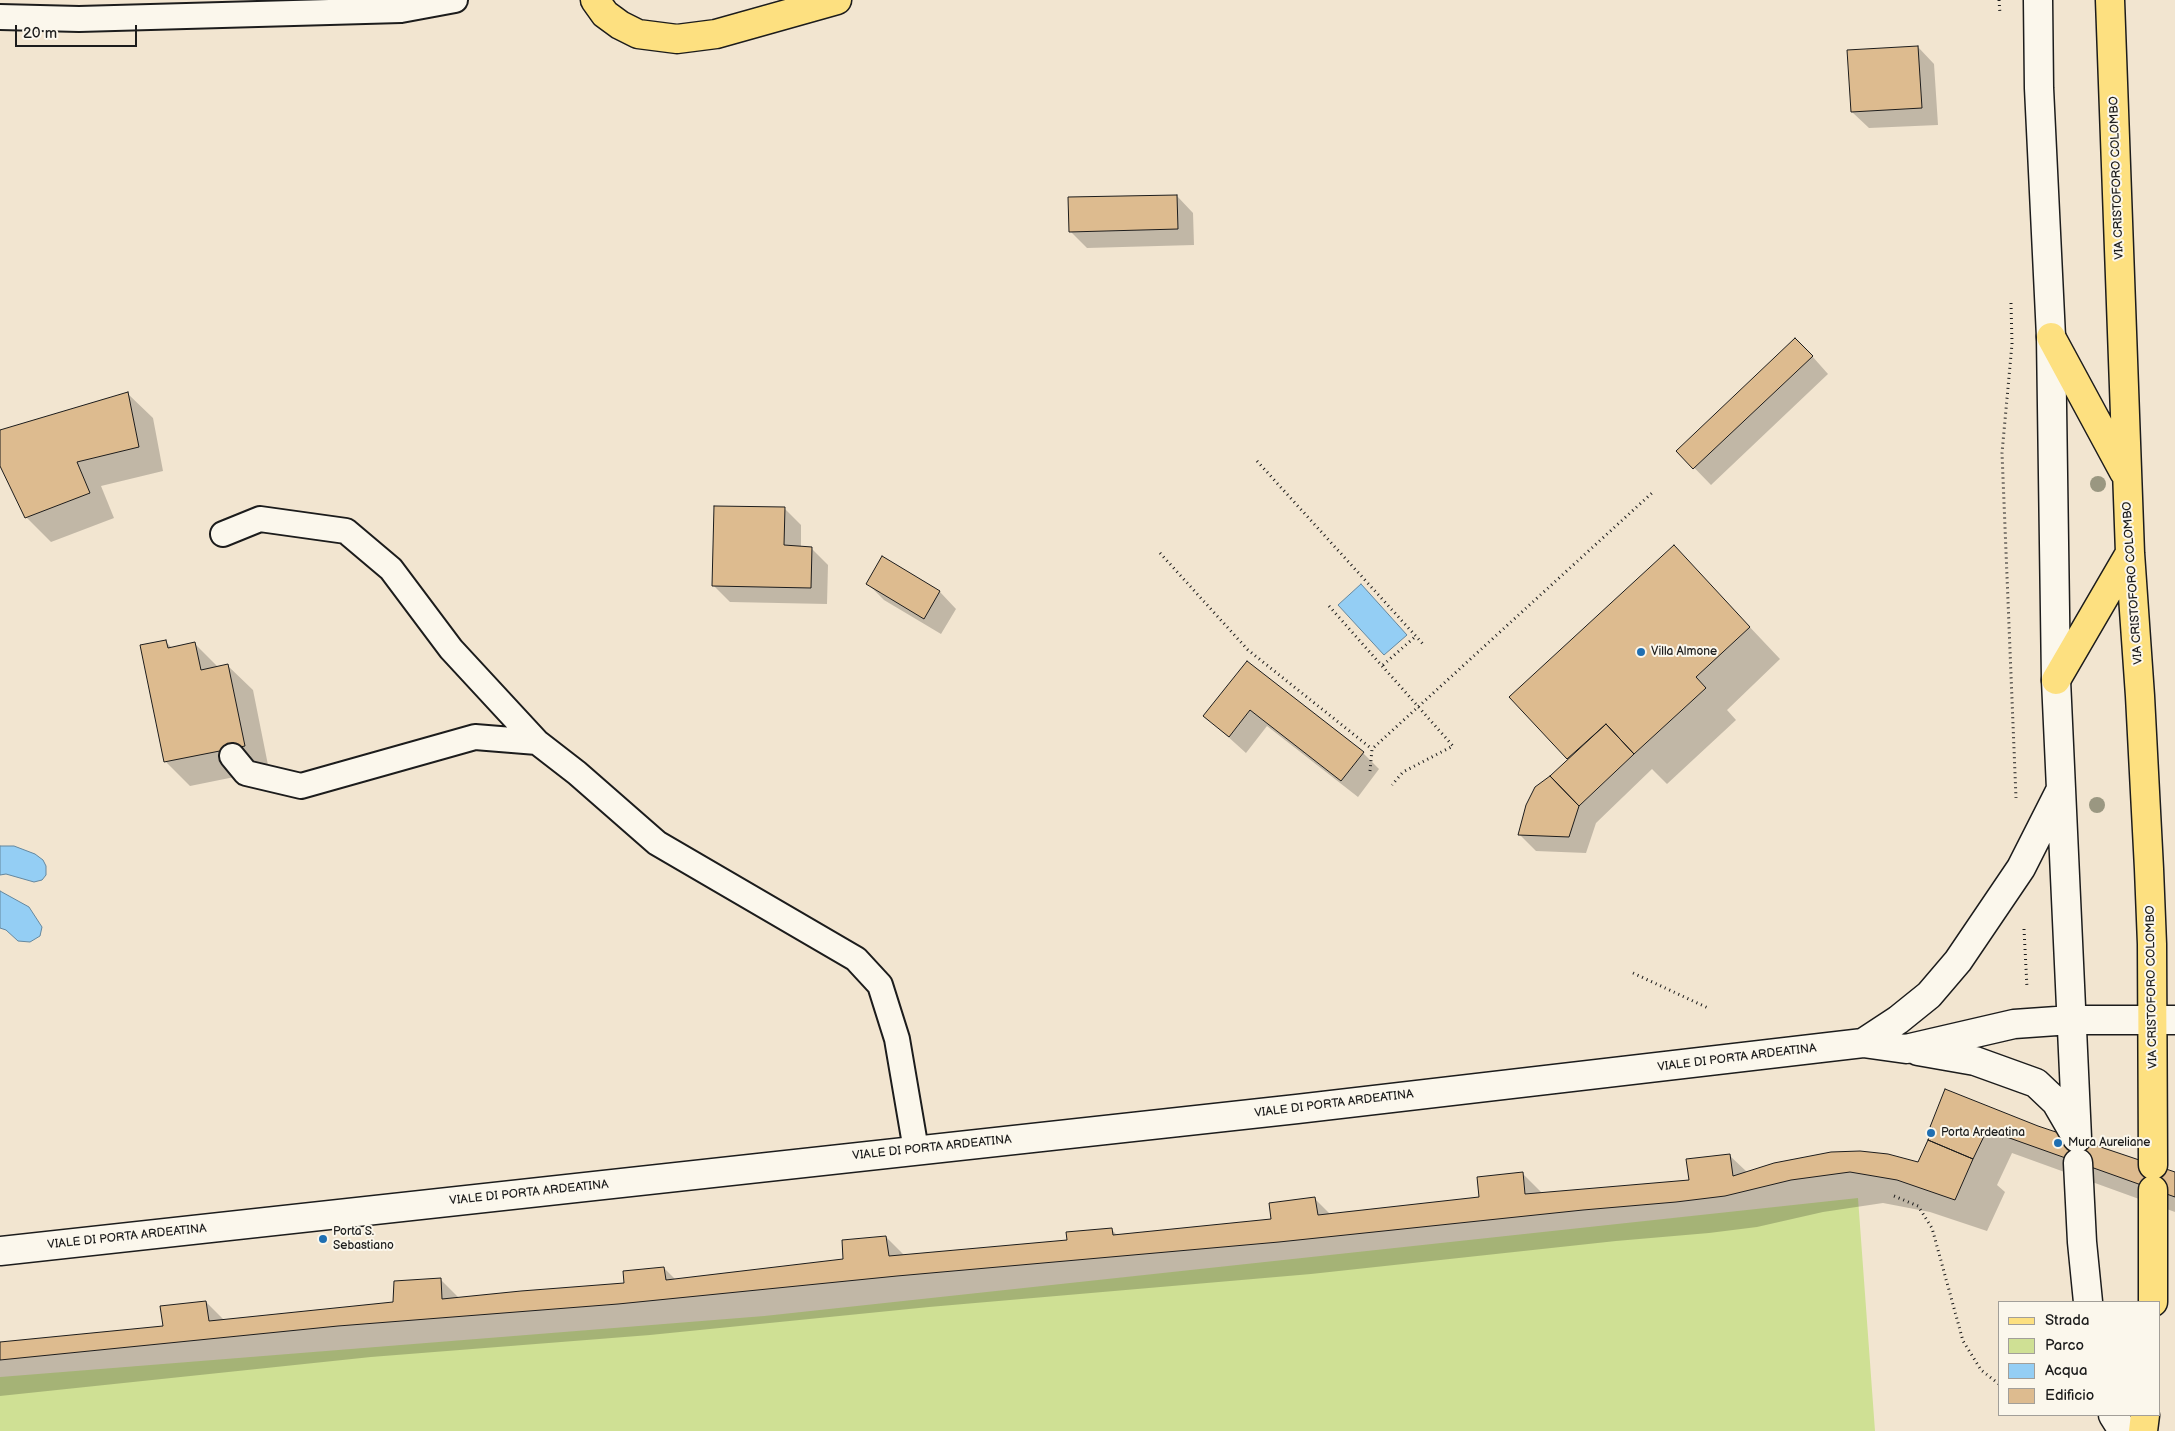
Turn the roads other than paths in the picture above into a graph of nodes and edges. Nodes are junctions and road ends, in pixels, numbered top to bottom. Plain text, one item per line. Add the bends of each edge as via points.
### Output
1 (4, 0) edge
2 (455, 0) edge
3 (595, 0) edge
4 (836, 0) edge
5 (2038, 0) edge
6 (2110, 0) edge
7 (11, 18) edge
8 (2051, 337) junction
9 (2127, 477) junction
10 (223, 534) dead end
11 (2130, 553) junction
12 (2056, 680) junction
13 (537, 742) junction
14 (232, 756) dead end
15 (2060, 789) junction
16 (2164, 1019) edge
17 (2071, 1020) junction
18 (1863, 1043) junction
19 (1906, 1049) junction
20 (916, 1150) junction
21 (2077, 1150) junction
22 (0, 1251) edge
23 (2088, 1301) edge
24 (2153, 1301) edge
25 (2114, 1416) edge
26 (2145, 1416) edge
27 (2123, 1431) edge
28 (2143, 1431) edge

1 - 7 lane
2 - 7 lane via 401,10
3 - 4 main road via 605,14 638,34 677,39 716,34
5 - 8 street
6 - 9 main road, VIA CRISTOFORO COLOMBO
8 - 9 main road
8 - 12 street
9 - 11 main road, VIA CRISTOFORO COLOMBO
10 - 13 lane via 260,519 346,531 392,569 451,649
11 - 12 main road
11 - 16 main road, VIA CRISTOFORO COLOMBO via 2150,869
12 - 15 street
13 - 14 lane via 475,737 301,786 246,773
13 - 20 lane via 657,842 856,959 880,986 898,1039
15 - 17 street
15 - 18 street, VIALE DI PORTA ARDEATINA via 2021,868 1958,962 1929,996
16 - 17 street, VIALE DI PORTA ARDEATINA
16 - 24 main road, VIA CRISTOFORO COLOMBO via 2153,1178
17 - 19 street, VIALE DI PORTA ARDEATINA via 2014,1024
17 - 21 street
18 - 19 street, VIALE DI PORTA ARDEATINA
18 - 20 street, VIALE DI PORTA ARDEATINA
19 - 21 street via 1975,1061 2036,1082 2056,1102
20 - 22 street, VIALE DI PORTA ARDEATINA
21 - 23 street
25 - 27 street
26 - 28 main road

